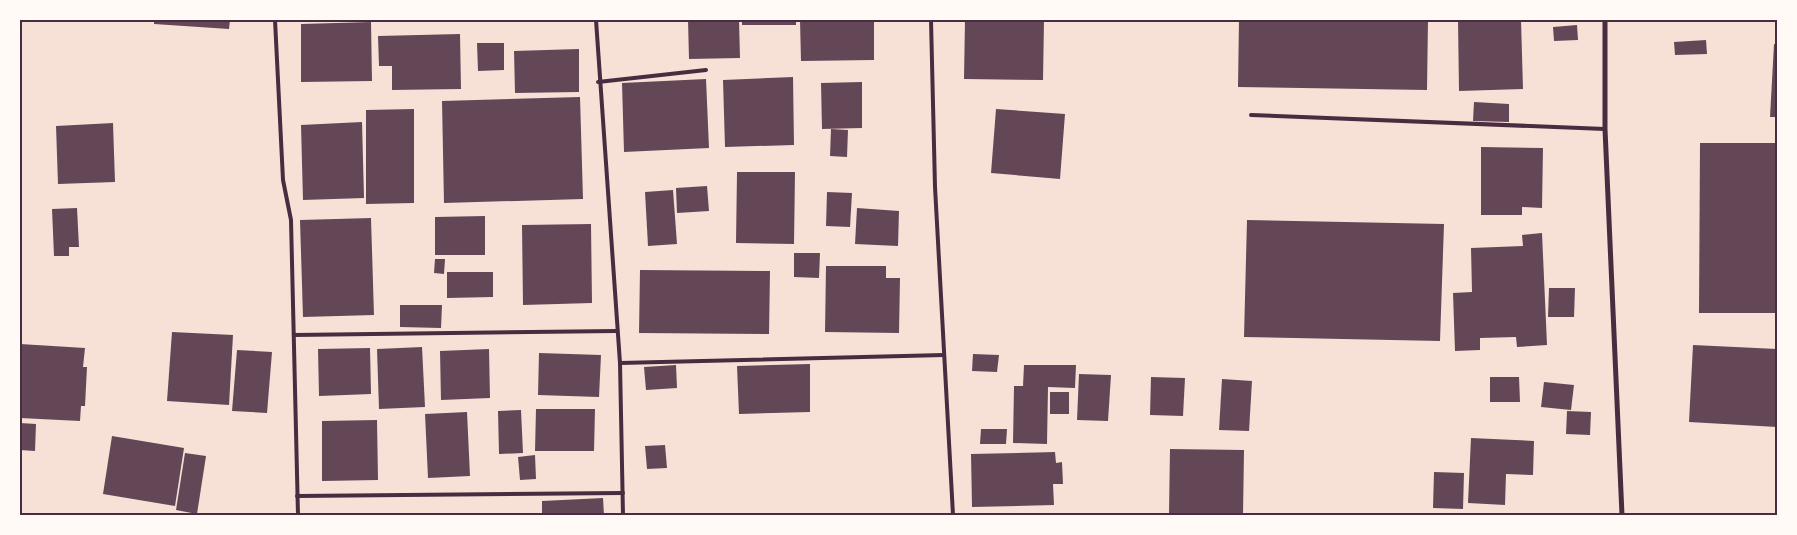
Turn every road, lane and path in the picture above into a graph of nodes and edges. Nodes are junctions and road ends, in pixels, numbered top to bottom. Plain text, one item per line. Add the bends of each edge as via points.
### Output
1 (275, 20) edge
2 (596, 20) edge
3 (932, 20) edge
4 (1605, 20) edge
5 (706, 70) dead end
6 (598, 82) junction
7 (1251, 115) dead end
8 (1605, 129) junction
9 (617, 332) junction
10 (294, 335) junction
11 (944, 354) junction
12 (620, 363) junction
13 (623, 493) junction
14 (297, 496) junction
15 (298, 515) edge
16 (623, 515) edge
17 (953, 515) edge
18 (1622, 515) edge

1 - 10 lane via 283,180 291,220
2 - 6 lane
3 - 11 lane via 935,187
4 - 8 street
5 - 6 lane
6 - 9 lane
7 - 8 lane
8 - 18 street
9 - 10 lane
9 - 12 lane
10 - 14 lane
11 - 12 lane
11 - 17 lane
12 - 13 lane
13 - 14 lane
13 - 16 lane
14 - 15 lane

